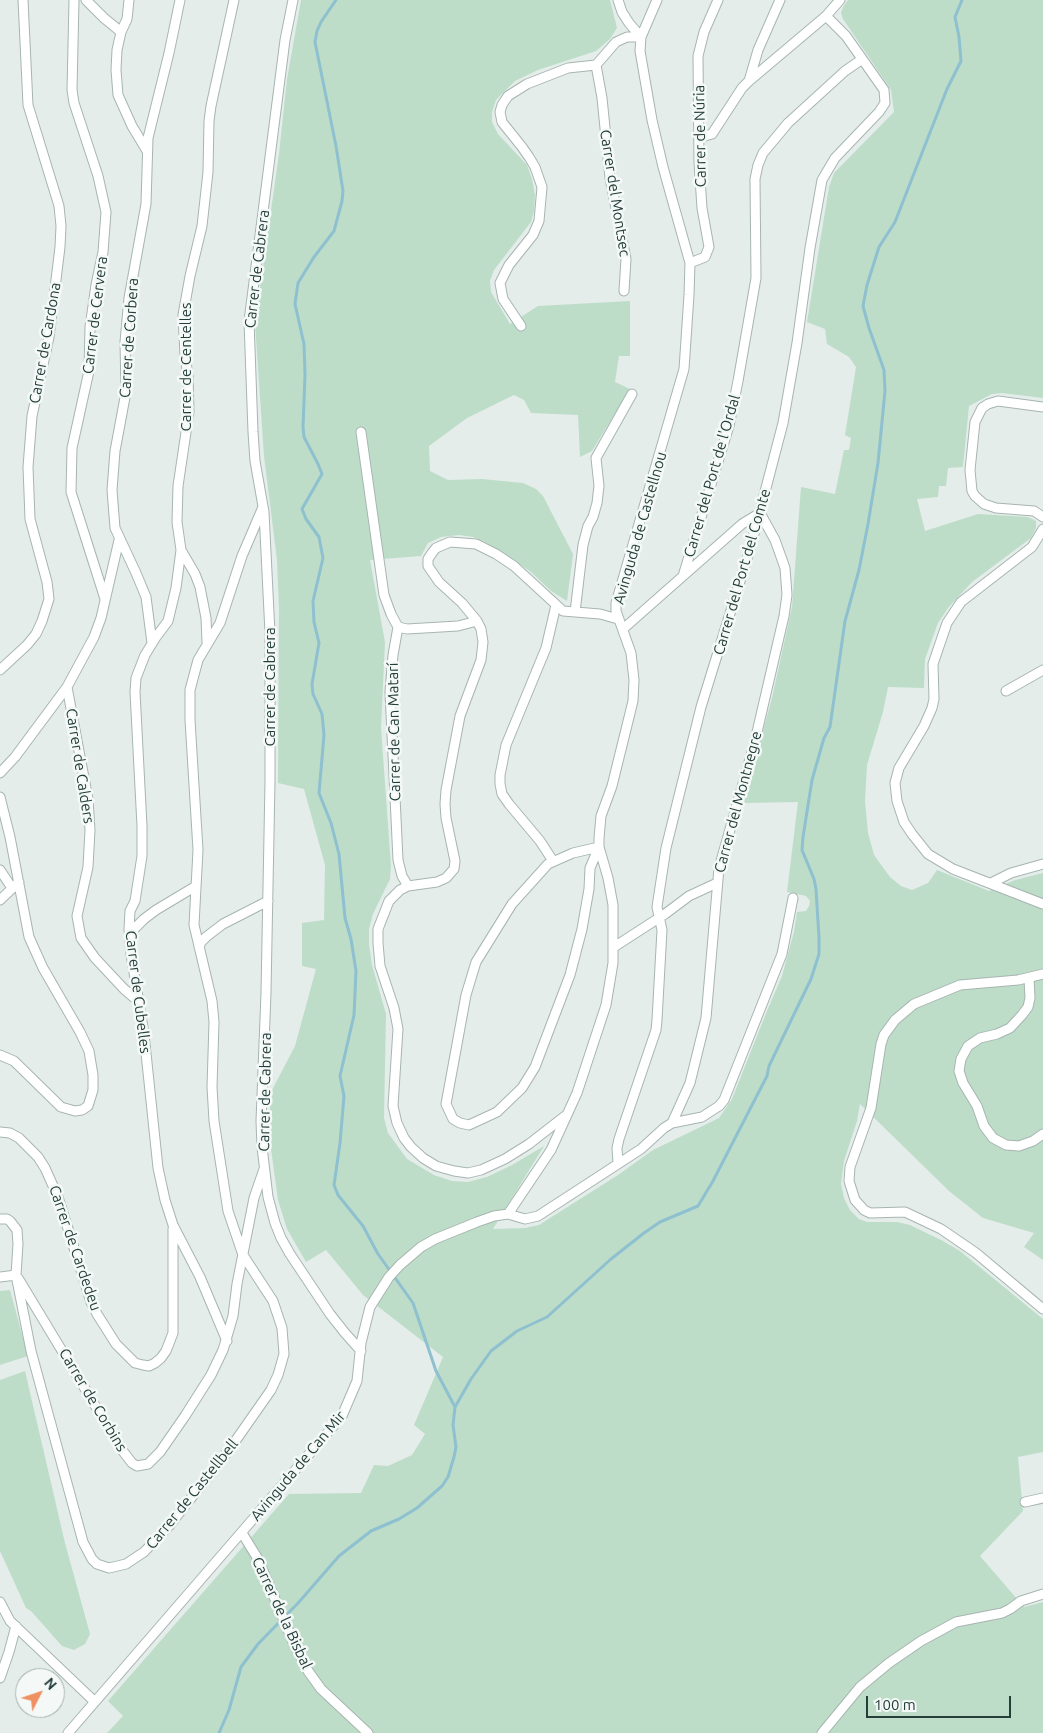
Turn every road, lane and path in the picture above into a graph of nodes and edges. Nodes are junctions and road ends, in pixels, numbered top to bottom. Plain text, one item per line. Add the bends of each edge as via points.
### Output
1 (23, 0) edge
2 (74, 0) edge
3 (86, 0) edge
4 (128, 0) edge
5 (180, 0) edge
6 (234, 0) edge
7 (293, 0) edge
8 (618, 0) edge
9 (657, 0) edge
10 (718, 0) edge
11 (780, 0) edge
12 (840, 0) edge
13 (826, 16) junction
14 (121, 32) junction
15 (641, 37) junction
16 (861, 60) junction
17 (596, 65) junction
18 (749, 81) junction
19 (699, 131) junction
20 (147, 151) junction
21 (690, 263) junction
22 (624, 291) dead end
23 (521, 326) dead end
24 (632, 394) dead end
25 (1043, 407) edge
26 (361, 432) dead end
27 (263, 507) junction
28 (760, 513) junction
29 (1043, 517) edge
30 (1043, 529) edge
31 (119, 540) junction
32 (181, 550) junction
33 (683, 577) junction
34 (105, 599) junction
35 (556, 606) junction
36 (575, 612) junction
37 (618, 618) junction
38 (477, 622) junction
39 (398, 627) junction
40 (623, 629) junction
41 (207, 642) junction
42 (152, 643) junction
43 (0, 670) edge
44 (1043, 670) edge
45 (68, 687) junction
46 (1006, 692) dead end
47 (0, 773) edge
48 (0, 797) edge
49 (599, 847) junction
50 (554, 861) junction
51 (1043, 864) edge
52 (0, 870) edge
53 (717, 883) junction
54 (991, 883) junction
55 (15, 885) junction
56 (196, 886) junction
57 (408, 886) junction
58 (793, 898) dead end
59 (0, 900) edge
60 (268, 901) junction
61 (1043, 904) edge
62 (659, 918) junction
63 (130, 933) junction
64 (199, 947) junction
65 (614, 947) junction
66 (1043, 974) edge
67 (1029, 978) junction
68 (138, 1001) junction
69 (0, 1055) edge
70 (567, 1115) junction
71 (672, 1123) junction
72 (0, 1132) edge
73 (1043, 1134) edge
74 (618, 1163) junction
75 (265, 1167) junction
76 (508, 1214) junction
77 (0, 1219) edge
78 (173, 1225) junction
79 (243, 1255) junction
80 (16, 1275) junction
81 (0, 1277) edge
82 (1043, 1309) edge
83 (226, 1341) junction
84 (361, 1351) junction
85 (1043, 1498) edge
86 (1025, 1502) dead end
87 (242, 1533) junction
88 (1043, 1594) edge
89 (0, 1602) edge
90 (16, 1626) junction
91 (0, 1678) edge
92 (94, 1702) junction
93 (68, 1733) edge
94 (368, 1733) edge
95 (822, 1733) edge

1 - 43 street, Carrer de Cardona via 28,104 59,206 61,226 49,336 32,416 28,467 30,519 49,599 36,634
2 - 34 street, Carrer de Cervera via 72,90 106,212 90,328 89,370 72,448 71,492
3 - 14 street
4 - 14 street via 127,19
5 - 20 street, Carrer de Corbera
6 - 32 street, Carrer de Centelles via 211,106 202,226 183,316 189,412 177,504
7 - 27 street, Carrer de Cabrera via 248,321 255,461
8 - 15 street via 622,12
9 - 15 street, Avinguda de Castellnou
10 - 19 street, Carrer de Núria via 698,56
11 - 18 street via 758,50
12 - 13 street
13 - 16 street, Carrer del Port del Comte
13 - 18 street
14 - 20 street via 116,70 118,95
15 - 17 street via 627,37 616,42
15 - 21 street, Avinguda de Castellnou via 640,50 652,120
16 - 28 street, Carrer del Port del Comte via 884,90 885,103 835,158 822,180 783,423
16 - 33 street, Carrer del Port de l'Ordal via 788,123 763,153 758,165 756,278 738,381 729,426
17 - 22 street, Carrer del Montsec via 610,178 626,259
17 - 23 street via 568,68 539,79 508,96 502,105 502,122 529,157 542,187 539,221 533,235 509,265 500,283 503,299
18 - 19 street via 712,134 705,136
19 - 21 street, Carrer de Núria via 702,208 709,247 705,257
20 - 31 street, Carrer de Corbera via 146,204 129,298 125,342 126,392 115,451 112,490
21 - 37 street, Avinguda de Castellnou via 684,368 619,589 616,603
24 - 36 street via 596,458 597,503 583,545
25 - 29 street via 998,401 982,408 975,422 970,470 972,491 984,504 1034,511
26 - 39 street via 384,595
27 - 41 street via 242,556 220,623
27 - 60 street, Carrer de Cabrera via 270,633
28 - 33 street via 742,524
28 - 53 street, Carrer del Montnegre via 785,568 784,616 754,746
28 - 62 street, Carrer del Port del Comte via 701,707 673,818 658,894
30 - 54 street via 1032,547 962,602 947,623 933,664 932,708 896,775 895,790 900,811 918,843 928,854 953,869
31 - 34 street
31 - 42 street, Carrer de Corbera via 146,597
32 - 41 street, Carrer de Centelles via 200,587
32 - 42 street, Carrer de Cubelles via 168,621
33 - 40 street
34 - 45 street via 94,637
35 - 36 street via 563,611
35 - 38 street via 529,578 496,554 470,543 442,544 428,559 428,566
35 - 50 street via 546,648 506,746 500,784 509,804
36 - 37 street
37 - 40 street, Avinguda de Castellnou
38 - 39 street via 458,626
38 - 57 street via 483,642 481,660 460,716 445,797 446,818 455,854 454,869 437,882
39 - 57 street, Carrer de Can Matarí via 390,701 398,860
40 - 49 street, Avinguda de Castellnou via 632,653 634,701 602,816
41 - 56 street via 198,660 189,701 198,850
42 - 63 street, Carrer de Cubelles via 140,666 135,692 142,856 135,901 130,911
44 - 46 street
45 - 47 street
45 - 68 street, Carrer de Calders via 88,799 90,830 88,867 78,916 81,938 95,958
48 - 55 street via 10,837
49 - 50 street
49 - 50 street via 590,868 582,929 570,975 535,1067 522,1088 496,1112 469,1125 460,1123 453,1119 446,1104 471,974 512,904
49 - 65 street, Avinguda de Castellnou via 614,905
51 - 54 street via 1011,873
52 - 55 street
53 - 62 street via 689,896
53 - 71 street, Carrer del Montnegre via 706,1018 690,1083
54 - 61 street
55 - 59 street
55 - 69 street via 29,937 42,968 89,1051 93,1090 88,1106 75,1111 61,1107 14,1061
56 - 63 street via 156,910
56 - 64 street via 194,925
57 - 70 street via 389,901 378,928 380,966 398,1029 393,1106 404,1138 423,1158 436,1166 468,1172 505,1159
58 - 71 street via 782,954 724,1100 702,1117
60 - 64 street via 223,924 206,936
60 - 75 street, Carrer de Cabrera via 261,1120
62 - 65 street
62 - 74 street, Carrer del Port del Comte via 662,940 656,1030 617,1148
63 - 68 street, Carrer de Cubelles
64 - 79 street, Carrer de Castellbell via 214,1022 212,1087 217,1144 228,1210
65 - 70 street, Avinguda de Castellnou via 606,1005
66 - 67 street
67 - 73 street via 1030,998 1022,1016 1010,1028 980,1038 968,1046 959,1071 975,1100 984,1126 993,1138 1006,1145 1019,1146
67 - 82 street via 960,985 914,1004 896,1020 881,1044 871,1108 850,1167 849,1181 855,1200 864,1210 870,1213 905,1212 941,1229 976,1253
68 - 78 street, Carrer de Cubelles via 158,1168
70 - 76 street, Avinguda de Castellnou via 551,1150
71 - 74 street
72 - 78 street, Carrer de Cardedeu via 19,1138 45,1168 58,1197 91,1302 116,1344 135,1363 143,1365 149,1366 161,1358 173,1334
74 - 76 street via 538,1216 525,1219
75 - 79 street, Carrer de Corbins via 254,1198
75 - 84 street, Carrer de Cabrera via 268,1197 281,1238 330,1314
76 - 84 street, Avinguda de Can Mir via 448,1233 421,1247 404,1261 389,1277 370,1307
77 - 80 street, Carrer de Castellbell via 10,1221 16,1230
78 - 83 street, Carrer de Cubelles via 200,1277
79 - 80 street, Carrer de Castellbell via 279,1316 284,1354 278,1376 230,1450 169,1526 135,1559 109,1568 92,1559 80,1532 31,1351
79 - 83 street, Carrer de Corbins
80 - 81 street
80 - 83 street, Carrer de Corbins via 122,1450 137,1466 148,1464 160,1452 211,1375
84 - 87 street, Avinguda de Can Mir via 357,1381 342,1416
85 - 86 street
87 - 92 street, Avinguda de Can Mir
87 - 94 street, Carrer de la Bisbal via 258,1559 308,1671
88 - 95 street via 1021,1601 1002,1613 956,1622 920,1641 860,1687
89 - 90 street
90 - 91 street
90 - 92 street
92 - 93 street, Avinguda de Can Mir

